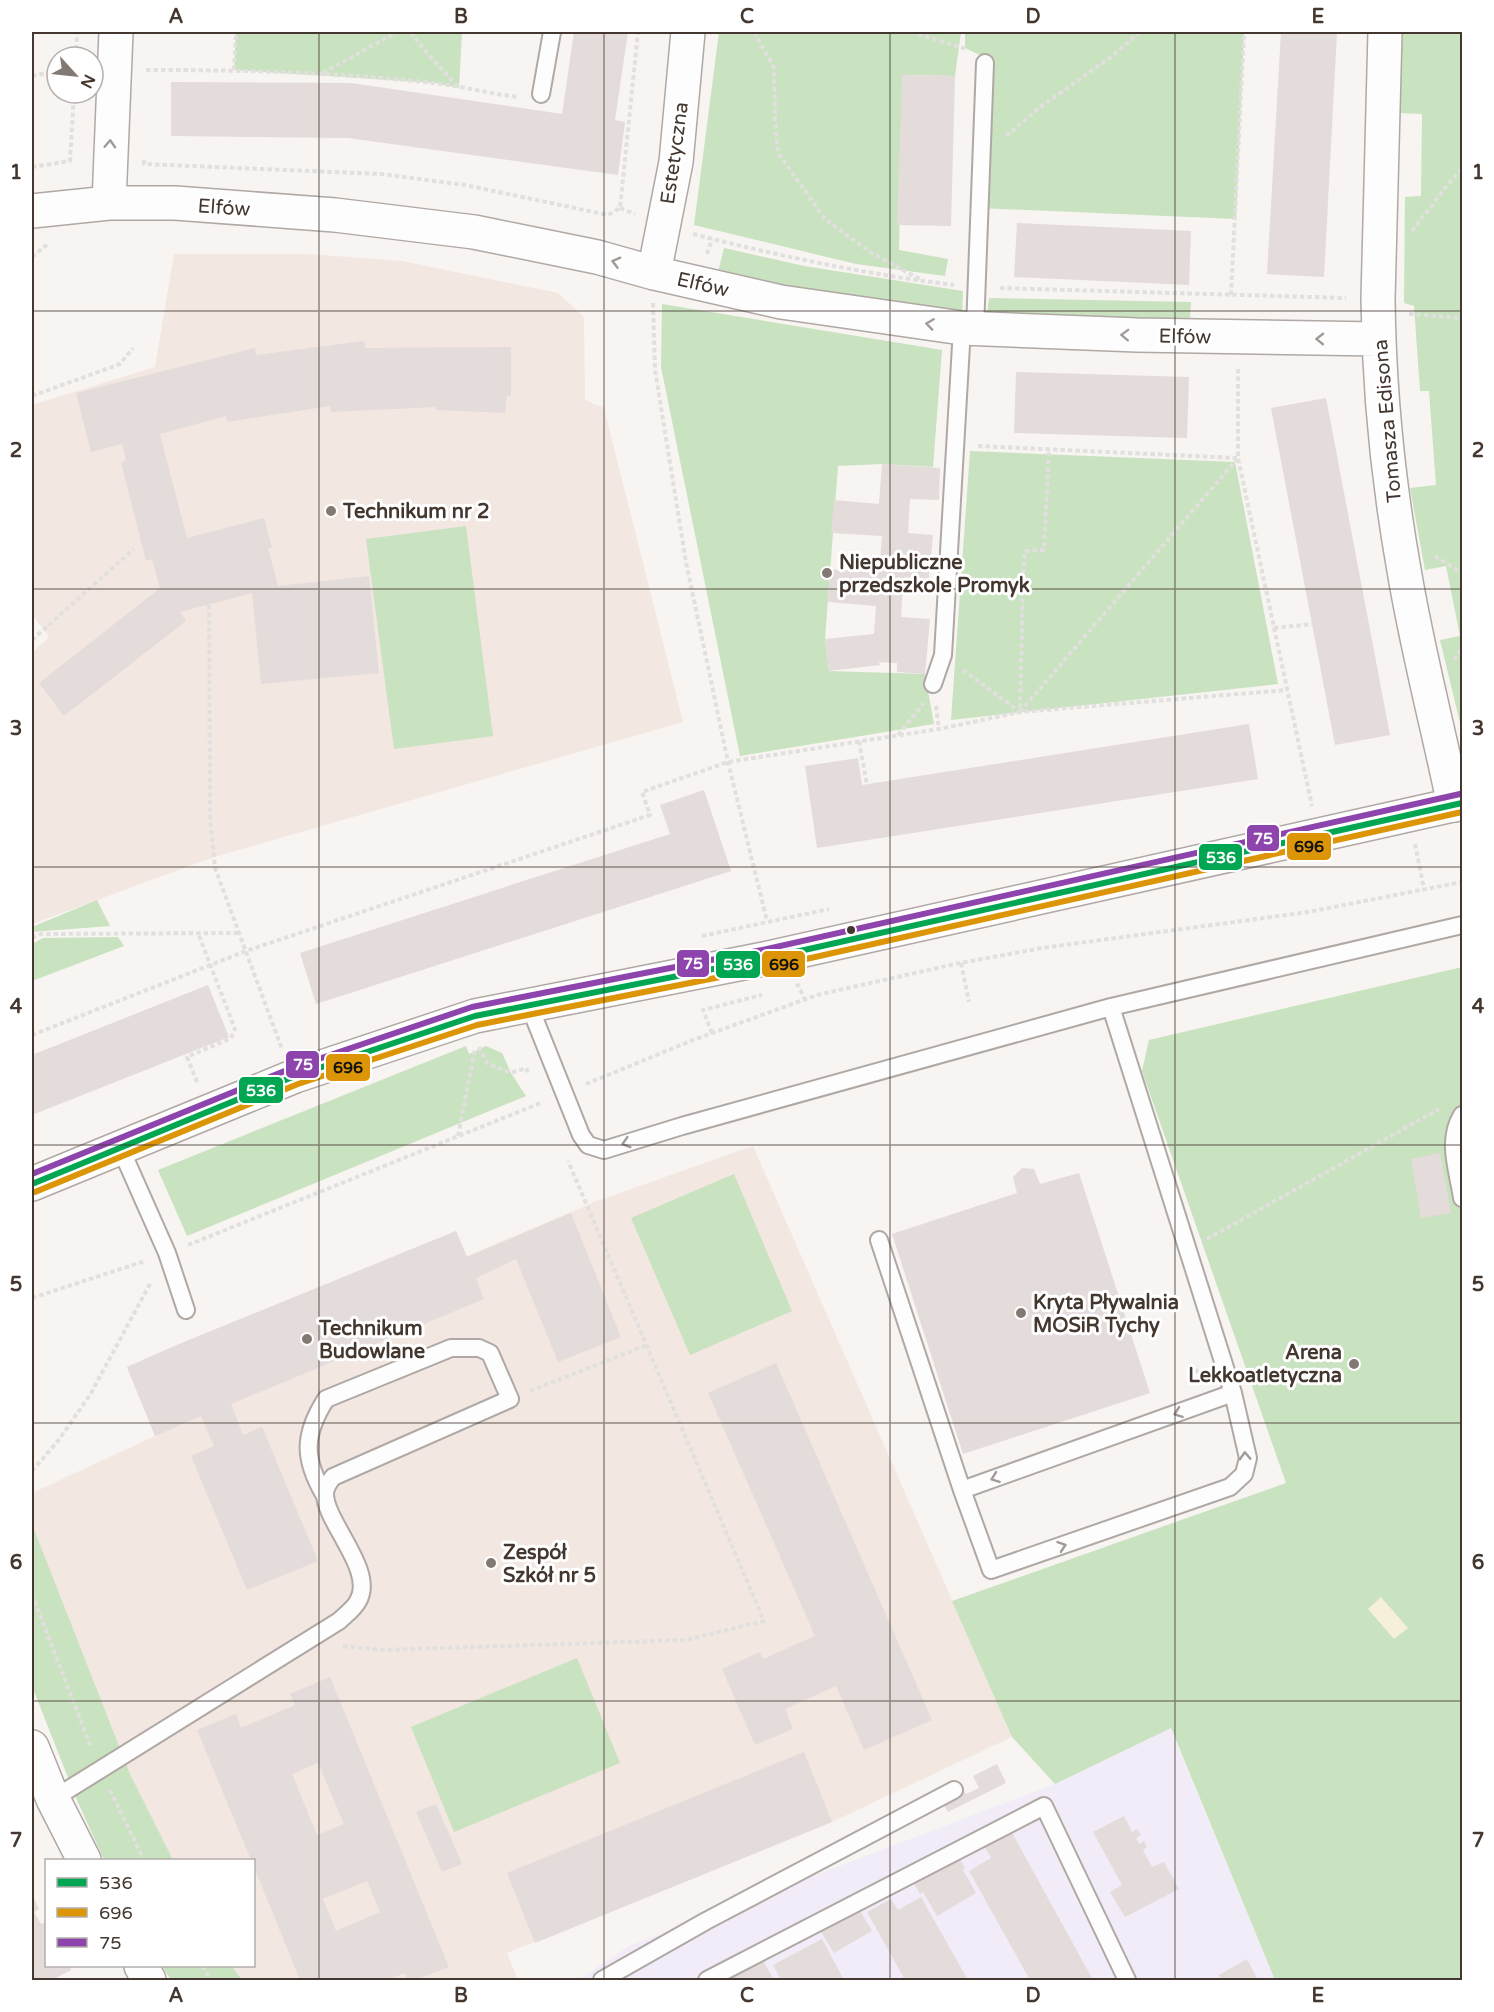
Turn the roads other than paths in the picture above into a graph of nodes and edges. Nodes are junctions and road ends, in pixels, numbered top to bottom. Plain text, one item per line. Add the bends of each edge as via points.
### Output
1 (116, 32) edge
2 (552, 32) edge
3 (688, 32) edge
4 (1385, 32) edge
5 (985, 63) road end
6 (541, 94) road end
7 (109, 203) junction
8 (32, 211) edge
9 (653, 284) junction
10 (968, 328) junction
11 (1378, 339) junction
12 (933, 684) road end
13 (1458, 804) edge
14 (1462, 925) edge
15 (529, 1005) junction
16 (1111, 1007) junction
17 (1462, 1115) edge
18 (120, 1147) junction
19 (32, 1184) edge
20 (1462, 1198) edge
21 (879, 1240) dead end
22 (186, 1310) dead end
23 (1233, 1393) junction
24 (962, 1490) junction
25 (325, 1496) junction
26 (32, 1747) edge
27 (954, 1790) dead end
28 (53, 1799) junction
29 (83, 1859) edge
30 (602, 1980) edge
31 (707, 1980) edge
32 (1127, 1980) edge

7 -> 1 street
2 - 6 lane
3 - 9 street, Estetyczna via 676,162
4 - 11 street, Tomasza Edisona
5 - 10 lane via 977,288
7 - 8 street, Elfów
9 -> 7 street, Elfów via 597,257 463,231 335,215 175,203
10 -> 9 street, Elfów
11 -> 10 street, Elfów
10 - 12 lane via 955,444 943,655
11 - 13 street, Tomasza Edisona via 1386,455 1402,562
13 - 15 street via 764,959
14 - 16 lane
16 -> 15 lane via 604,1150 588,1145 581,1135
15 - 18 street via 475,1016 295,1076
16 - 23 lane
17 - 20 lane via 1453,1139
18 - 19 street
18 - 22 lane via 167,1253
21 - 24 lane
23 -> 24 lane
24 -> 23 lane via 991,1570 1230,1487 1244,1474 1248,1458
25 - 25 lane via 333,1477 510,1399 490,1353 479,1348 451,1348 326,1399 309,1433 314,1477
25 - 28 lane via 351,1549 361,1581 358,1603 339,1621
26 - 28 street
27 - 30 lane
28 - 29 street
31 - 32 lane via 1044,1806

